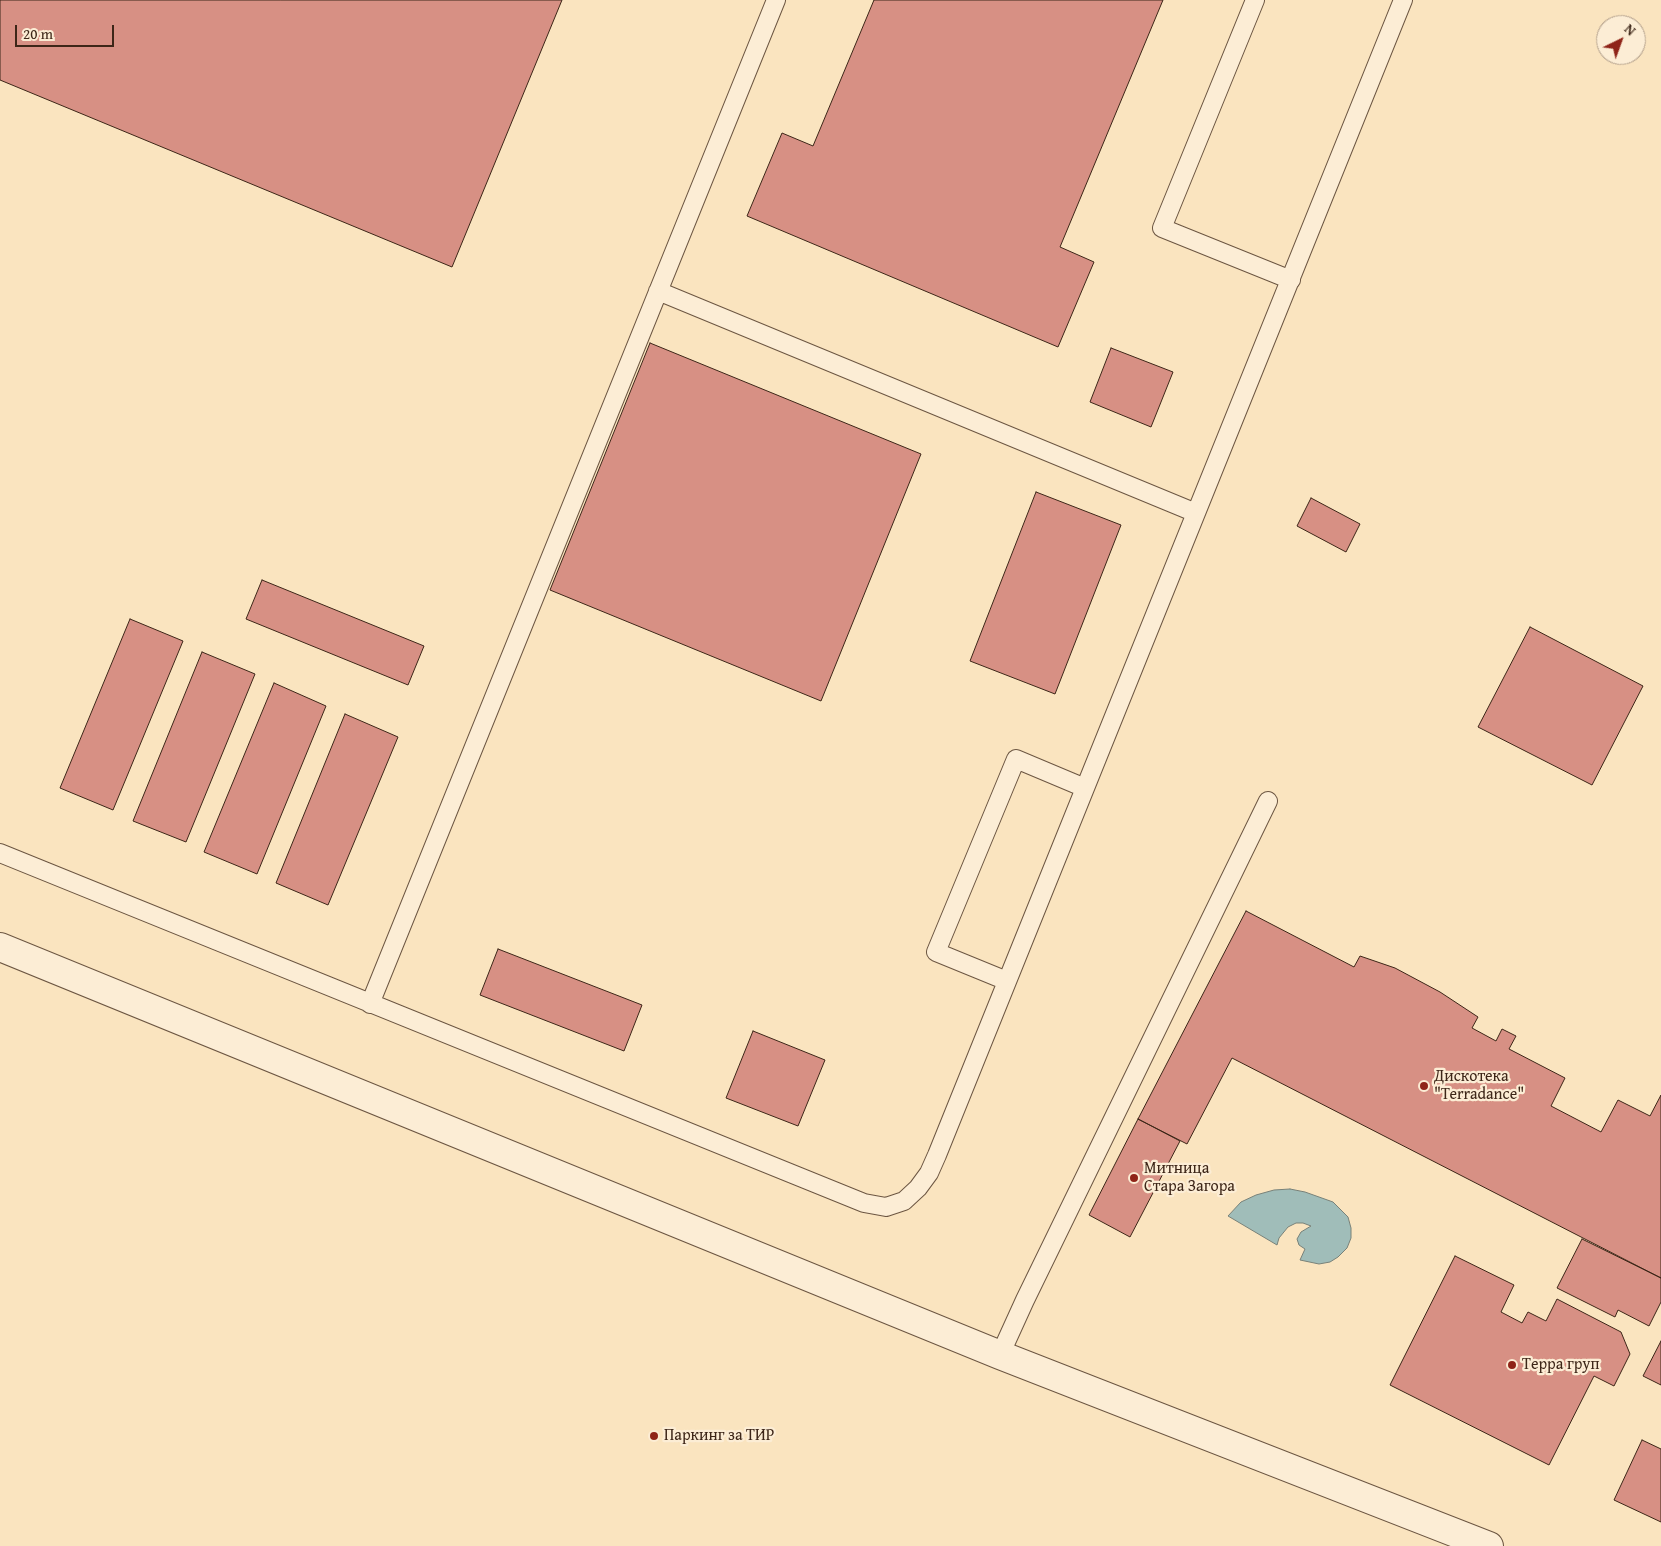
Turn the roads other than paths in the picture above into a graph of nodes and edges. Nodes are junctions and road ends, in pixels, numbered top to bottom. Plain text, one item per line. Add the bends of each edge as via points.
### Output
1 (776, 0) edge
2 (1255, 0) edge
3 (1404, 0) edge
4 (1291, 280) junction
5 (658, 291) junction
6 (1196, 513) junction
7 (1085, 788) junction
8 (1268, 801) dead end
9 (0, 853) edge
10 (0, 947) edge
11 (1007, 981) junction
12 (370, 1004) junction
13 (1000, 1354) junction
14 (1489, 1546) edge

1 - 5 lane
2 - 4 lane via 1162,228
3 - 4 lane
4 - 6 lane
5 - 6 lane
5 - 12 lane
6 - 7 lane
7 - 11 lane
7 - 11 lane via 1016,759 936,952
8 - 13 lane
9 - 12 lane
10 - 13 street
11 - 12 lane via 929,1173 904,1201 886,1207 864,1203
13 - 14 street

